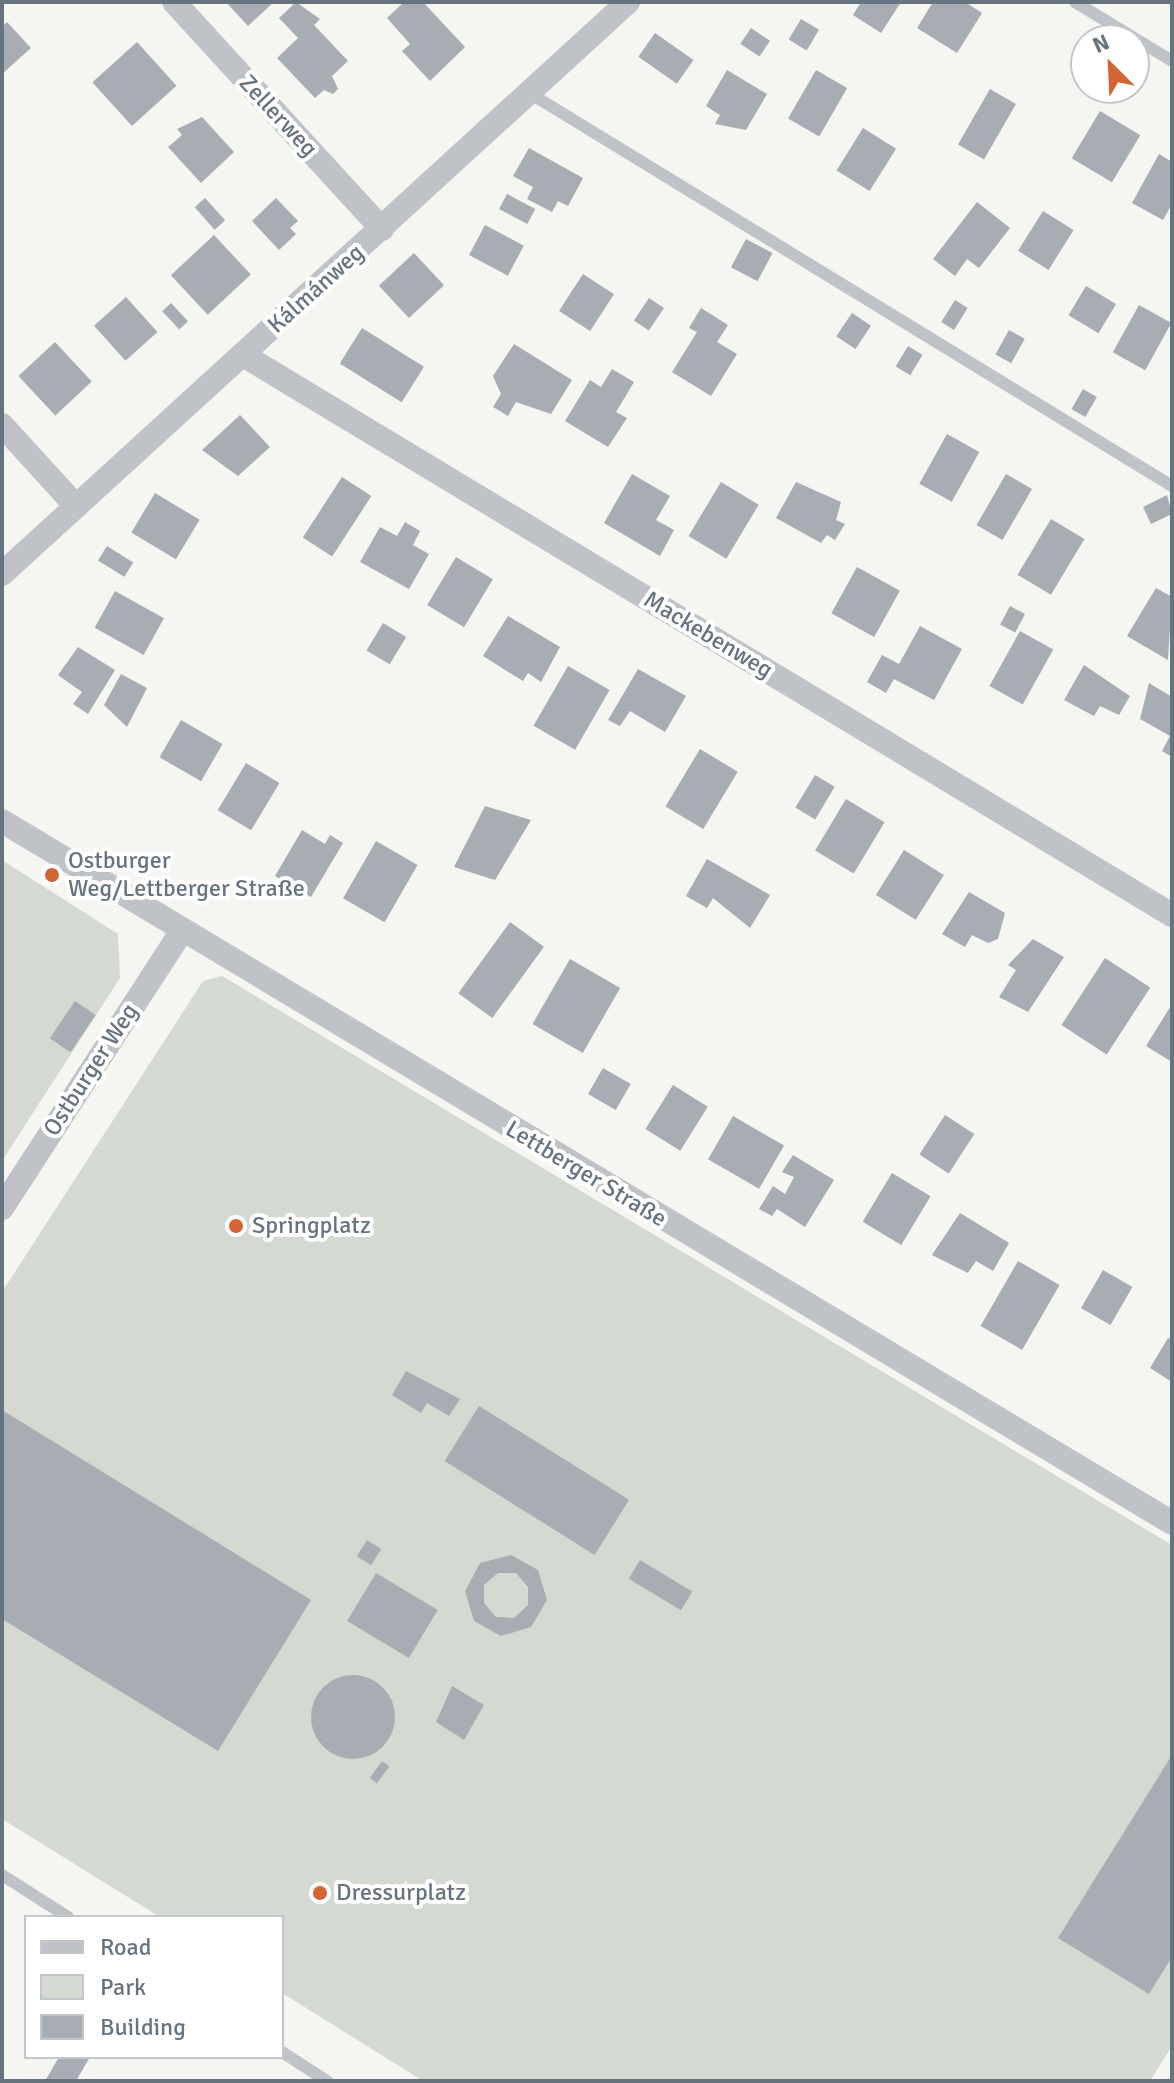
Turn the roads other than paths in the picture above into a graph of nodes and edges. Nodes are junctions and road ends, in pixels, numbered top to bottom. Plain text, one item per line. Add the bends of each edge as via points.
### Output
1 (174, 2) edge
2 (628, 2) edge
3 (1075, 2) edge
4 (1172, 61) edge
5 (531, 94) junction
6 (382, 229) junction
7 (243, 355) junction
8 (2, 425) edge
9 (1172, 486) edge
10 (76, 506) junction
11 (2, 574) edge
12 (2, 821) edge
13 (1172, 915) edge
14 (181, 932) junction
15 (2, 1208) edge
16 (1172, 1523) edge
17 (2, 1875) edge
18 (65, 1915) edge
19 (284, 2053) edge
20 (327, 2081) edge

1 - 6 street, Zellerweg
2 - 5 street, Kálmánweg
3 - 4 lane
5 - 6 street, Kálmánweg
5 - 9 lane
6 - 7 street, Kálmánweg
7 - 10 street, Kálmánweg
7 - 13 street, Mackebenweg
8 - 10 street
10 - 11 street, Kálmánweg
12 - 14 street, Lettberger Straße
14 - 15 street, Ostburger Weg
14 - 16 street, Lettberger Straße
17 - 18 lane
19 - 20 lane

